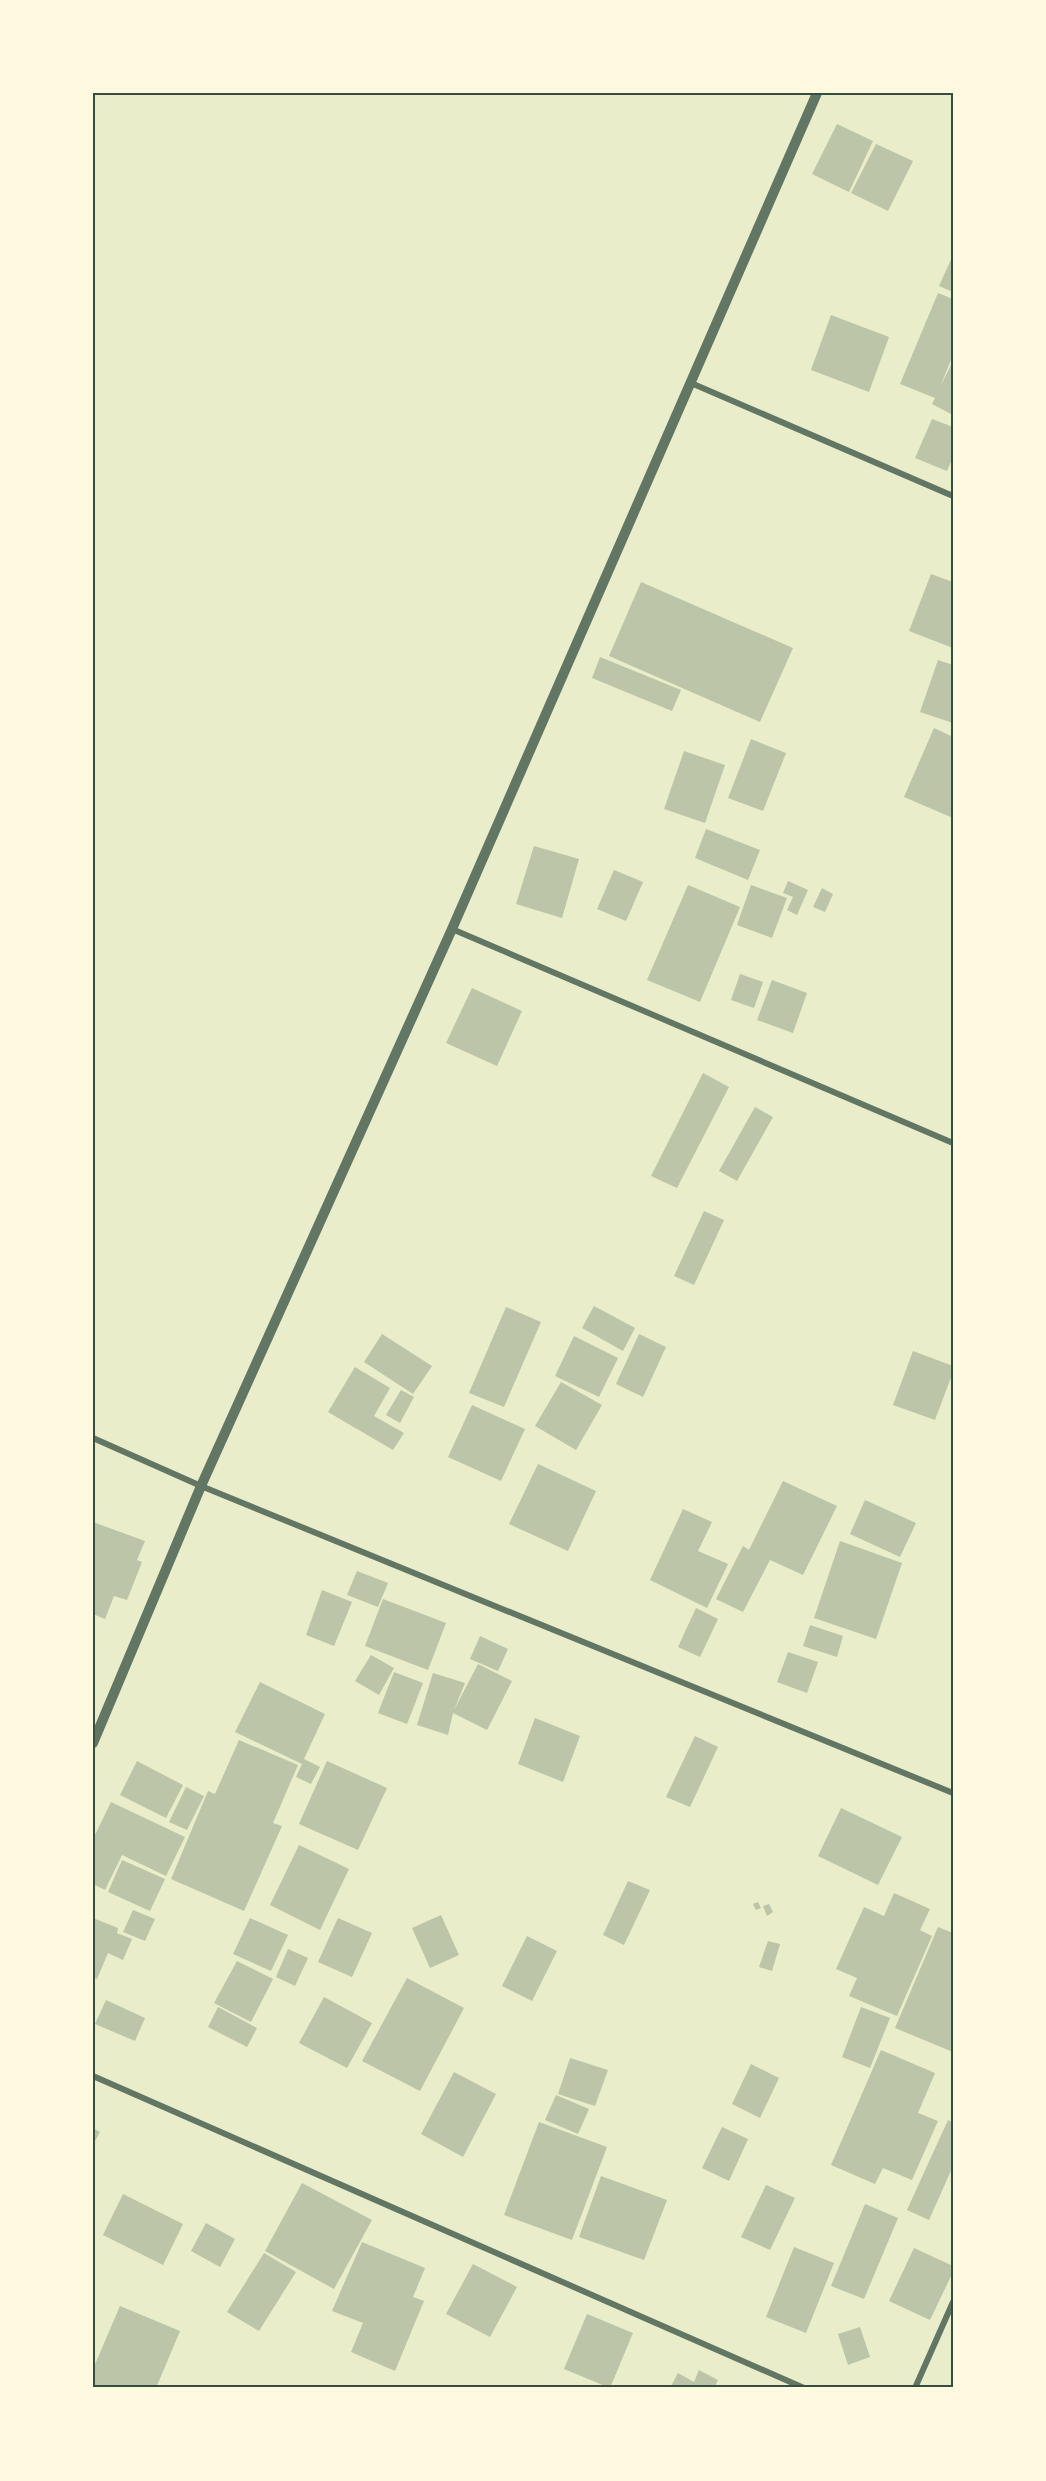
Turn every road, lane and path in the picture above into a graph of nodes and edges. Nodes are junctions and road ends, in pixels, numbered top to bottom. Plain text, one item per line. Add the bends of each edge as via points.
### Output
1 (817, 93) edge
2 (691, 383) junction
3 (953, 496) edge
4 (452, 930) junction
5 (953, 1143) edge
6 (93, 1438) edge
7 (201, 1486) junction
8 (93, 1743) edge
9 (953, 1793) edge
10 (93, 2076) edge
11 (953, 2302) edge
12 (804, 2388) edge
13 (915, 2388) edge

1 - 2 street
2 - 3 street
2 - 4 street
4 - 5 street
4 - 7 street
6 - 7 street
7 - 8 street
7 - 9 street
10 - 12 street
11 - 13 street

